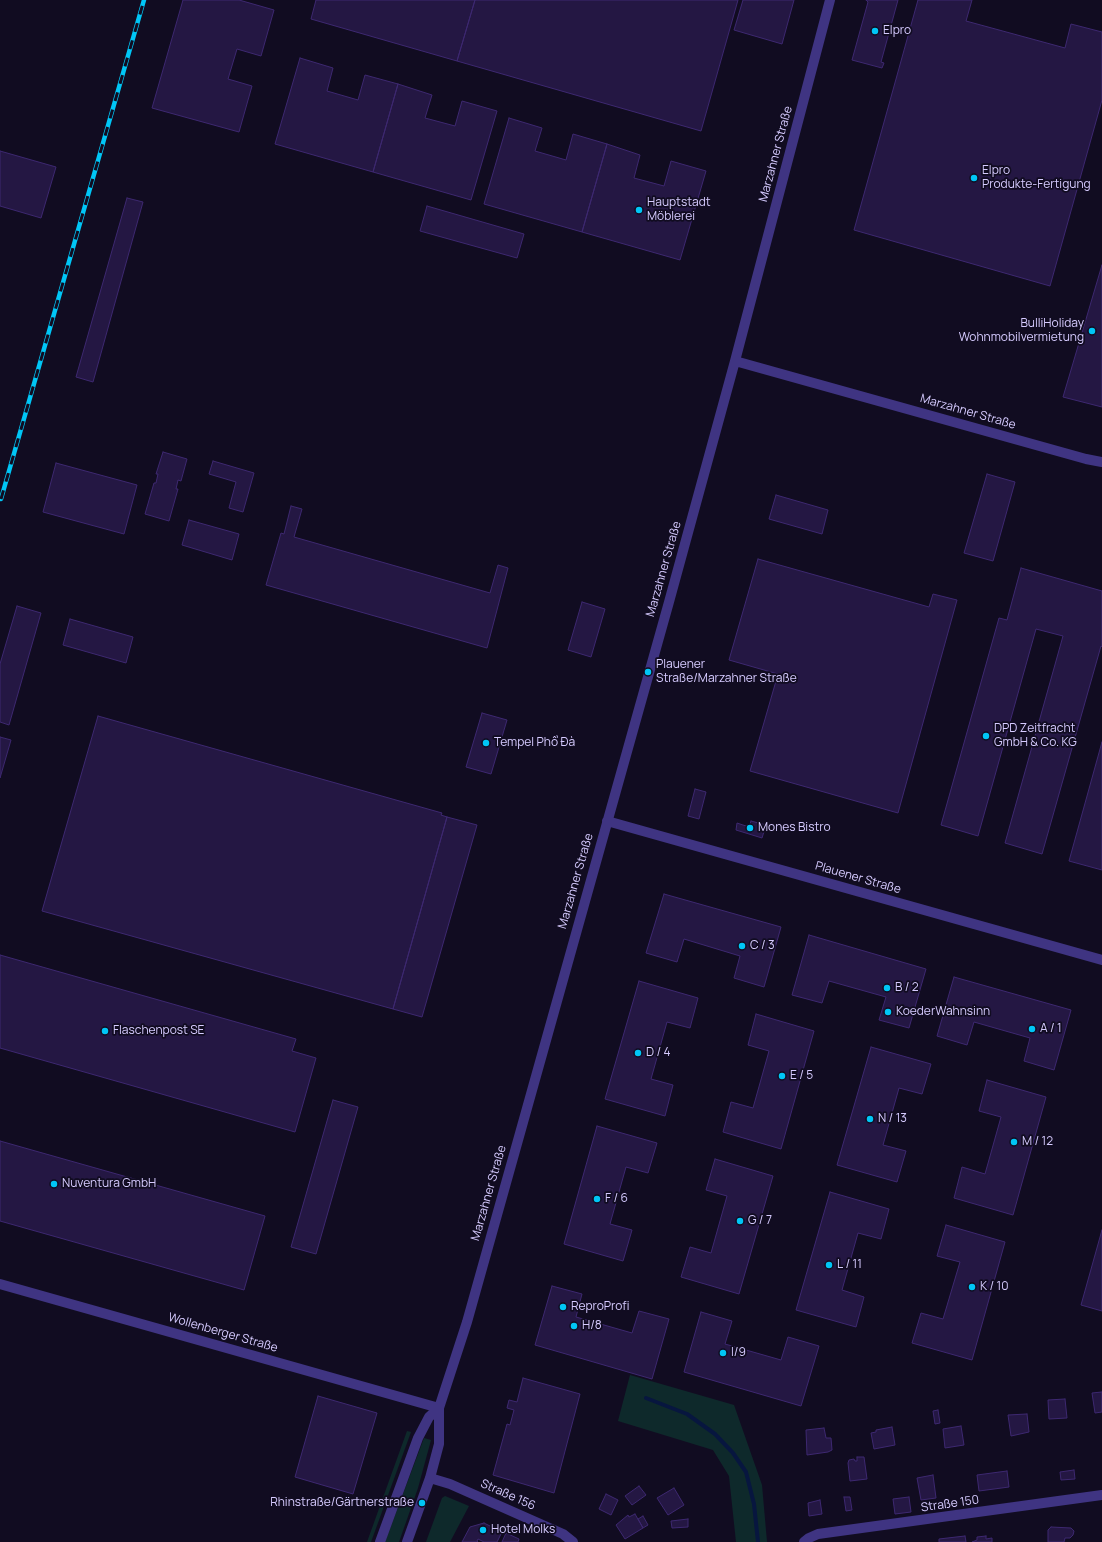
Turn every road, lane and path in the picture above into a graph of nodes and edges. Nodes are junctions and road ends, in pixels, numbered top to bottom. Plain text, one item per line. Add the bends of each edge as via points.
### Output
1 (830, 0) edge
2 (735, 361) junction
3 (1102, 462) edge
4 (607, 820) junction
5 (1102, 960) edge
6 (0, 1284) edge
7 (439, 1408) junction
8 (430, 1478) junction
9 (1102, 1495) edge
10 (380, 1542) edge
11 (407, 1542) edge
12 (572, 1542) edge
13 (804, 1542) edge

1 - 2 street, Marzahner Straße
2 - 3 street, Marzahner Straße
2 - 4 street, Marzahner Straße
4 - 5 street, Plauener Straße
4 - 7 street, Marzahner Straße via 467,1322
6 - 7 street, Wollenberger Straße
7 - 8 street, Marzahner Straße via 439,1444
7 - 10 street, Marzahner Straße via 429,1417 418,1438
8 - 11 street, Marzahner Straße
8 - 12 street, Straße 156 via 450,1484 563,1534
9 - 13 street, Straße 150 via 818,1534

